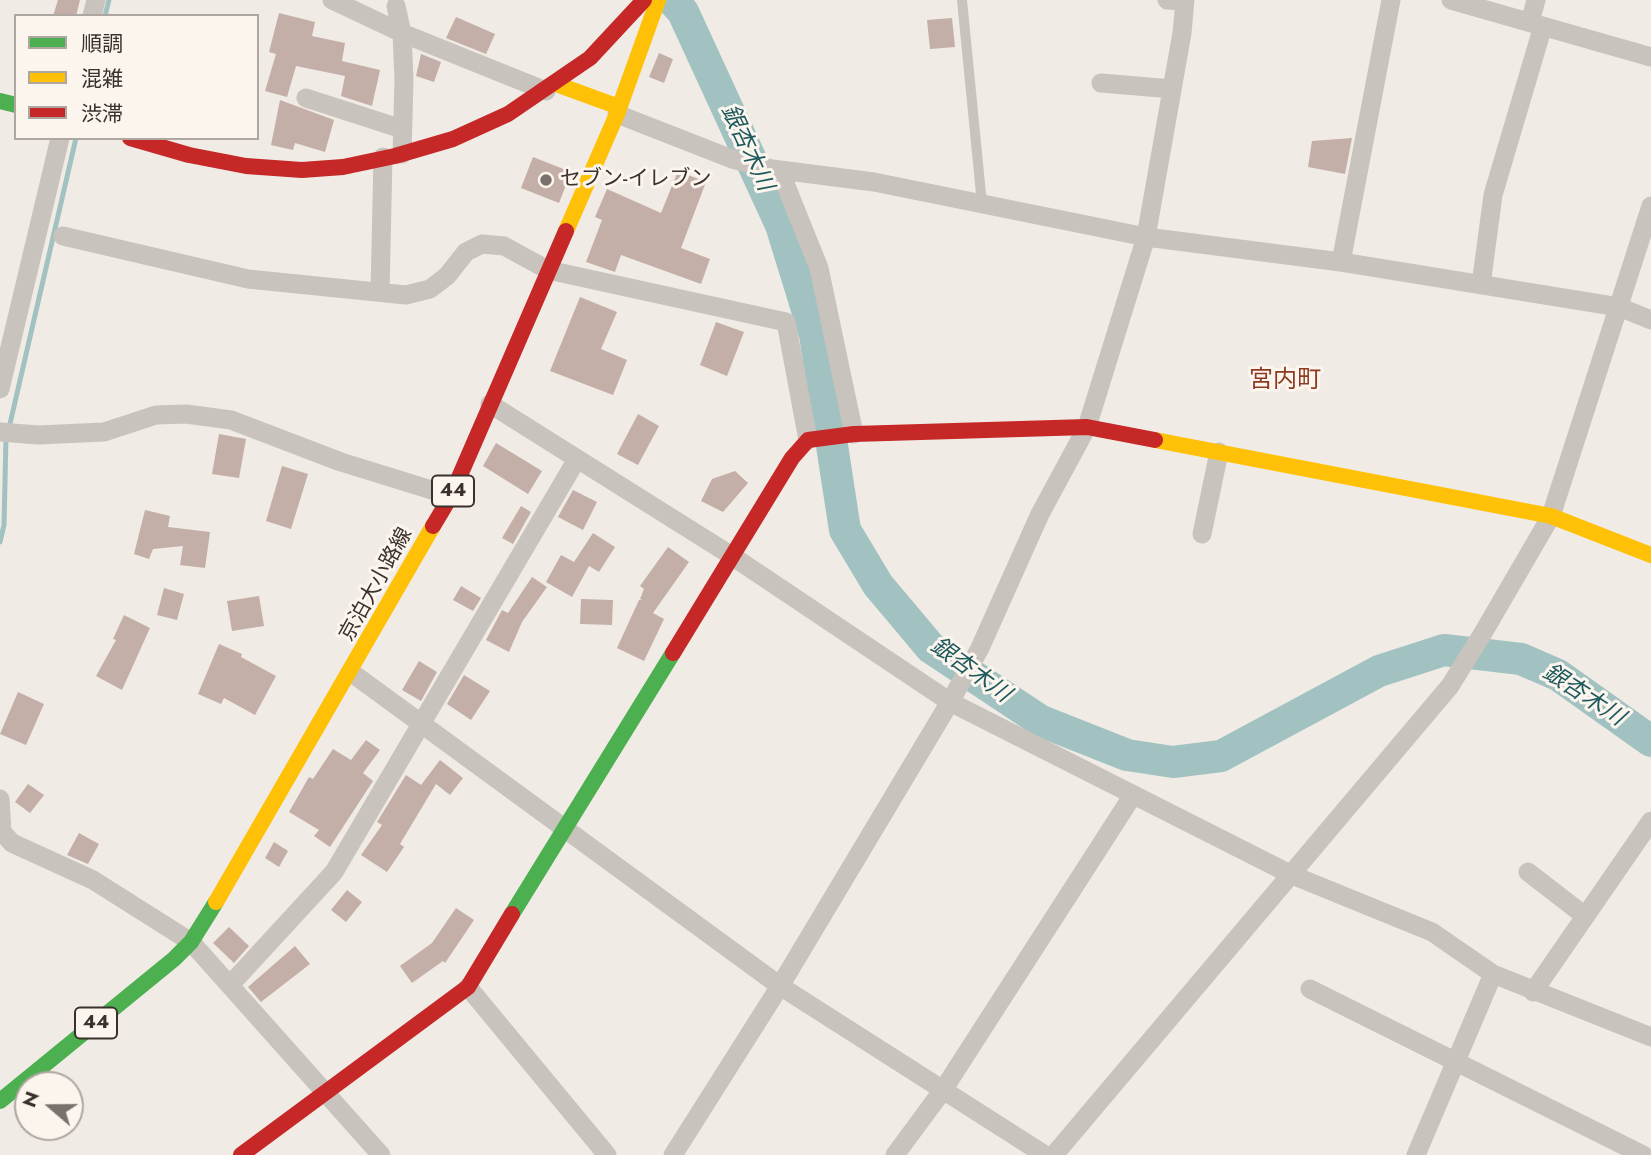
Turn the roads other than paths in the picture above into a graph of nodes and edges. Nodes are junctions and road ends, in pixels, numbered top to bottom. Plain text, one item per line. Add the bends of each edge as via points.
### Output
1 (332, 0) edge
2 (962, 0) edge
3 (1179, 0) edge
4 (1391, 0) edge
5 (1451, 0) edge
6 (1536, 0) edge
7 (652, 3) edge
8 (396, 6) dead end
9 (1537, 24) junction
10 (402, 33) junction
11 (1651, 57) edge
12 (1101, 83) dead end
13 (551, 87) junction
14 (1172, 89) junction
15 (306, 98) dead end
16 (618, 111) junction
17 (402, 129) junction
18 (60, 140) edge
19 (138, 140) edge
20 (393, 155) junction
21 (776, 170) junction
22 (982, 204) junction
23 (1651, 205) edge
24 (63, 236) dead end
25 (1146, 237) junction
26 (1341, 262) junction
27 (548, 270) junction
28 (1481, 285) junction
29 (380, 292) junction
30 (1619, 307) junction
31 (1651, 320) edge
32 (0, 389) edge
33 (490, 404) junction
34 (1087, 427) junction
35 (9, 433) edge
36 (853, 435) junction
37 (808, 440) junction
38 (1219, 452) junction
39 (577, 459) junction
40 (451, 496) junction
41 (1551, 516) junction
42 (1202, 534) dead end
43 (1651, 555) edge
44 (732, 556) junction
45 (352, 673) junction
46 (950, 702) junction
47 (421, 724) junction
48 (1133, 795) junction
49 (0, 799) edge
50 (1651, 821) edge
51 (564, 831) junction
52 (1528, 872) dead end
53 (1292, 875) junction
54 (1585, 916) junction
55 (191, 942) junction
56 (1493, 974) junction
57 (230, 985) junction
58 (780, 986) junction
59 (468, 987) junction
60 (1310, 989) dead end
61 (1533, 992) junction
62 (1651, 1037) edge
63 (1456, 1061) junction
64 (943, 1090) junction
65 (327, 1093) junction
66 (0, 1101) edge
67 (241, 1155) edge
68 (381, 1155) edge
69 (607, 1155) edge
70 (673, 1155) edge
71 (895, 1155) edge
72 (1045, 1155) edge
73 (1054, 1155) edge
74 (1416, 1155) edge
75 (1643, 1155) edge

1 - 10 street
2 - 22 lane
3 - 14 street
4 - 26 street
5 - 9 street
6 - 9 street
7 - 13 street
7 - 16 street, 京泊大小路線 / 44
8 - 10 street
9 - 11 street
9 - 28 street via 1493,195
10 - 13 street
10 - 17 street
12 - 14 street
13 - 16 street
13 - 20 street via 482,128
14 - 25 street
15 - 17 street
16 - 21 street via 732,159
16 - 27 street, 京泊大小路線 / 44
17 - 20 street
18 - 32 street
19 - 20 street via 246,166 302,170 343,167
20 - 29 street
21 - 22 street via 874,182
21 - 36 street via 819,268
22 - 25 street
23 - 30 street
24 - 29 street via 248,279
25 - 26 street
25 - 34 street
26 - 28 street
27 - 29 street via 504,246 482,244 466,252 430,289 407,295
27 - 33 street, 京泊大小路線 / 44
27 - 37 street via 786,323
28 - 30 street
30 - 31 street
30 - 41 street
33 - 39 street
33 - 40 street, 京泊大小路線 / 44
34 - 36 street
34 - 38 street
34 - 46 street
35 - 40 street via 104,432 156,415 231,420 341,462
36 - 37 street
37 - 44 street via 792,458
38 - 41 street
38 - 42 street
39 - 44 street
39 - 47 street
40 - 45 street, 京泊大小路線 / 44
41 - 43 street
41 - 53 street via 1450,686
44 - 46 street
44 - 51 street
45 - 47 street
45 - 55 street, 京泊大小路線 / 44
46 - 48 street
46 - 58 street
47 - 51 street
47 - 57 street via 334,872
48 - 53 street
48 - 64 street
49 - 55 street via 2,832 12,844 93,880
50 - 54 street
51 - 58 street
51 - 59 street
52 - 54 street
53 - 56 street via 1432,932
53 - 73 street
54 - 61 street
55 - 57 street
55 - 66 street, 京泊大小路線 / 44
56 - 61 street
56 - 63 street
57 - 65 street
58 - 64 street
58 - 70 street
59 - 65 street
59 - 69 street
60 - 63 street
61 - 62 street
63 - 74 street
63 - 75 street
64 - 71 street
64 - 72 street
65 - 67 street
65 - 68 street

